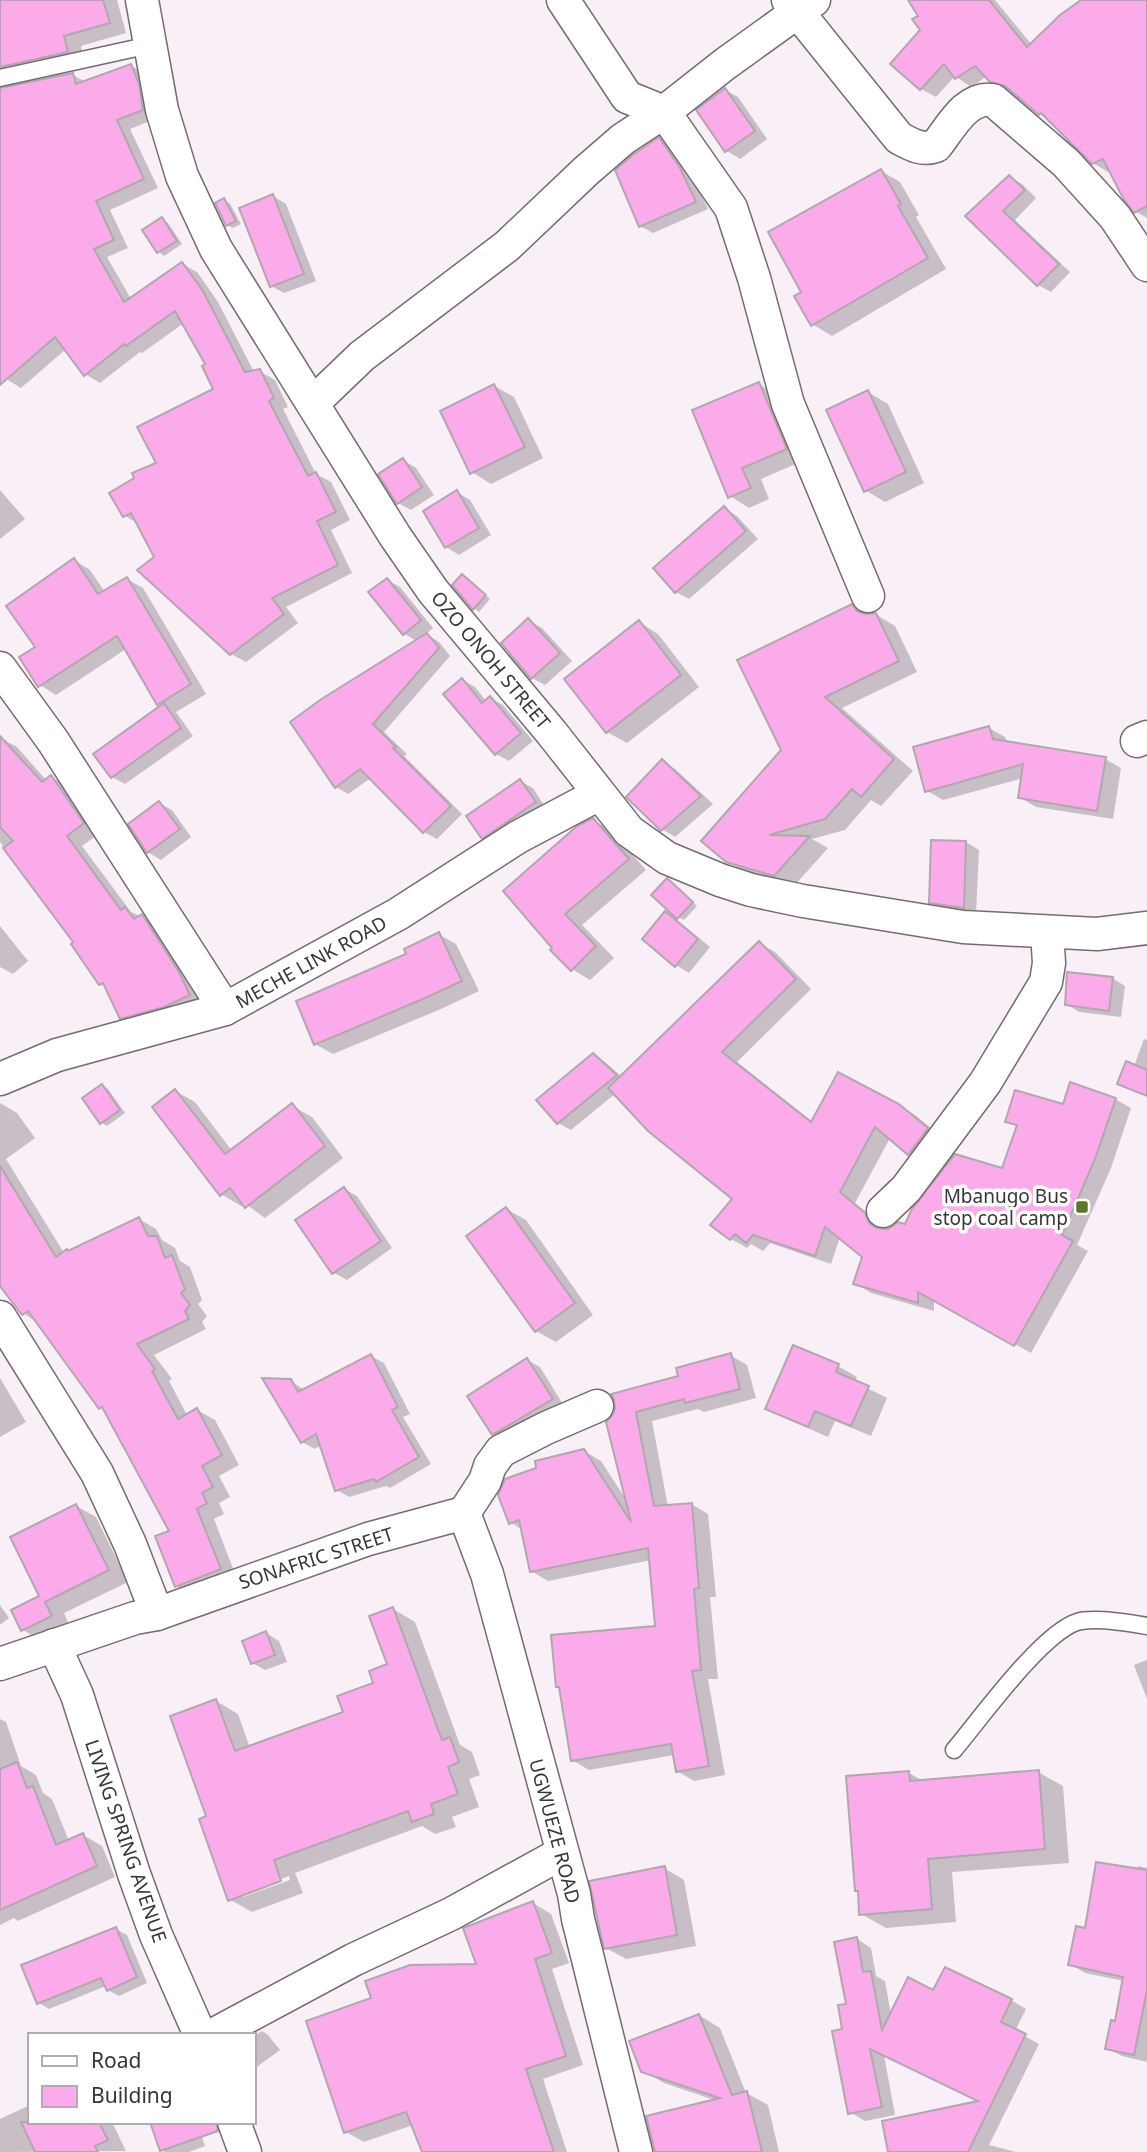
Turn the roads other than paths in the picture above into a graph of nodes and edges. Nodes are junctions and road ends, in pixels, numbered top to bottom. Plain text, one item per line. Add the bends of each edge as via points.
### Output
1 (142, 0) edge
2 (563, 0) edge
3 (800, 4) edge
4 (150, 45) junction
5 (0, 78) edge
6 (664, 112) junction
7 (1147, 265) edge
8 (313, 403) junction
9 (868, 596) dead end
10 (0, 668) edge
11 (599, 794) junction
12 (1147, 928) edge
13 (1047, 932) junction
14 (225, 1009) junction
15 (0, 1079) edge
16 (883, 1211) dead end
17 (0, 1317) edge
18 (597, 1406) dead end
19 (464, 1513) junction
20 (157, 1614) junction
21 (1147, 1626) edge
22 (54, 1646) junction
23 (0, 1664) edge
24 (954, 1750) dead end
25 (562, 1853) junction
26 (199, 2033) edge
27 (217, 2033) edge
28 (636, 2152) edge

1 - 4 street, OZO ONOH STREET
2 - 6 street via 627,97
3 - 6 street
3 - 7 street via 899,138 917,147 936,146 971,104 993,100 1066,163 1115,217
4 - 5 lane
4 - 8 street, OZO ONOH STREET via 162,110 182,176 216,249
6 - 8 street via 623,139 507,246 362,356
6 - 9 street via 731,208 788,404
8 - 11 street, OZO ONOH STREET via 433,591
10 - 14 street via 53,741
11 - 13 street, OZO ONOH STREET via 629,831 667,859 751,890 963,928
11 - 14 street, MECHE LINK ROAD via 518,837 398,914
12 - 13 street, OZO ONOH STREET via 1097,934
13 - 16 street via 1046,982 985,1083 906,1189
14 - 15 street, MECHE LINK ROAD via 57,1055
17 - 20 street via 97,1472
18 - 19 street via 501,1451
19 - 20 street, SONAFRIC STREET via 368,1539
19 - 25 street, UGWUEZE ROAD via 487,1574
20 - 22 street, SONAFRIC STREET
21 - 24 lane via 1078,1621 1051,1637
22 - 23 street, SONAFRIC STREET
22 - 26 street, LIVING SPRING AVENUE via 77,1695 156,1935
25 - 27 street
25 - 28 street, UGWUEZE ROAD

